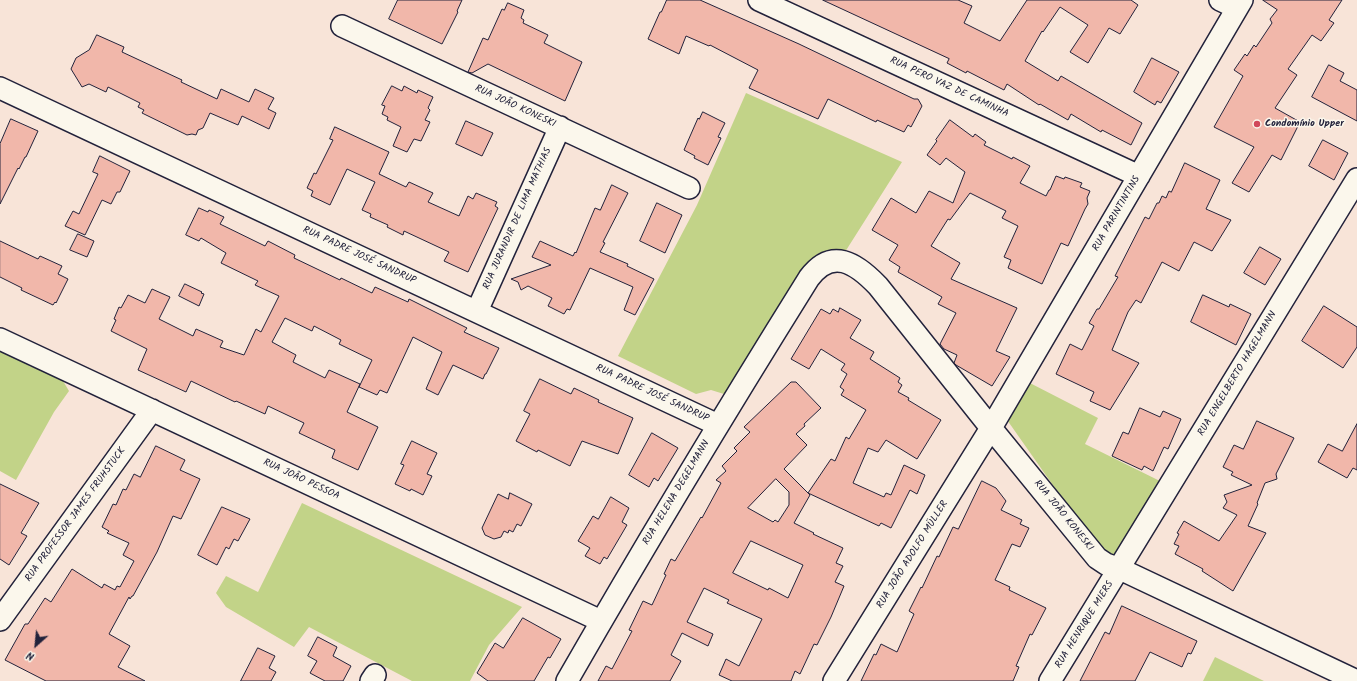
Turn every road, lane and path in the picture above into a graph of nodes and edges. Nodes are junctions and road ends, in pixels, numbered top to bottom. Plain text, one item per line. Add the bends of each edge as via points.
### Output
1 (759, 0) edge
2 (1233, 3) edge
3 (342, 26) dead end
4 (0, 88) edge
5 (560, 128) junction
6 (1139, 176) junction
7 (1357, 179) edge
8 (689, 188) dead end
9 (840, 261) joint
10 (477, 311) junction
11 (0, 339) edge
12 (152, 410) junction
13 (718, 425) junction
14 (991, 428) junction
15 (1120, 569) junction
16 (0, 620) edge
17 (601, 621) junction
18 (567, 681) edge
19 (834, 681) edge
20 (1050, 681) edge
21 (1357, 681) edge

1 - 6 street, RUA PERO VAZ DE CAMINHA
2 - 6 street, RUA PARINTINTINS
3 - 5 street, RUA JOÃO KONESKI
4 - 10 street, RUA PADRE JOSÉ SANDRUP
5 - 8 street, RUA JOÃO KONESKI
5 - 10 street, RUA JURANDIR DE LIMA MATHIAS
6 - 14 street, RUA PARINTINTINS
7 - 15 street, RUA ENGELBERTO HAGELMANN
9 - 13 street, RUA HELENA DEGELMANN via 823,264 809,278
9 - 14 street, RUA JOÃO KONESKI via 853,265 878,286
10 - 13 street, RUA PADRE JOSÉ SANDRUP
11 - 12 street, RUA JOÃO PESSOA
12 - 16 street, RUA PROFESSOR JAMES FRUHSTUCK
12 - 17 street, RUA JOÃO PESSOA
13 - 17 street, RUA HELENA DEGELMANN
14 - 15 street, RUA JOÃO KONESKI via 1097,558
14 - 19 street, RUA JOÃO ADOLFO MÜLLER
15 - 20 street, RUA HENRIQUE MIERS
15 - 21 street, RUA JOÃO KONESKI
17 - 18 street, RUA HELENA DEGELMANN

